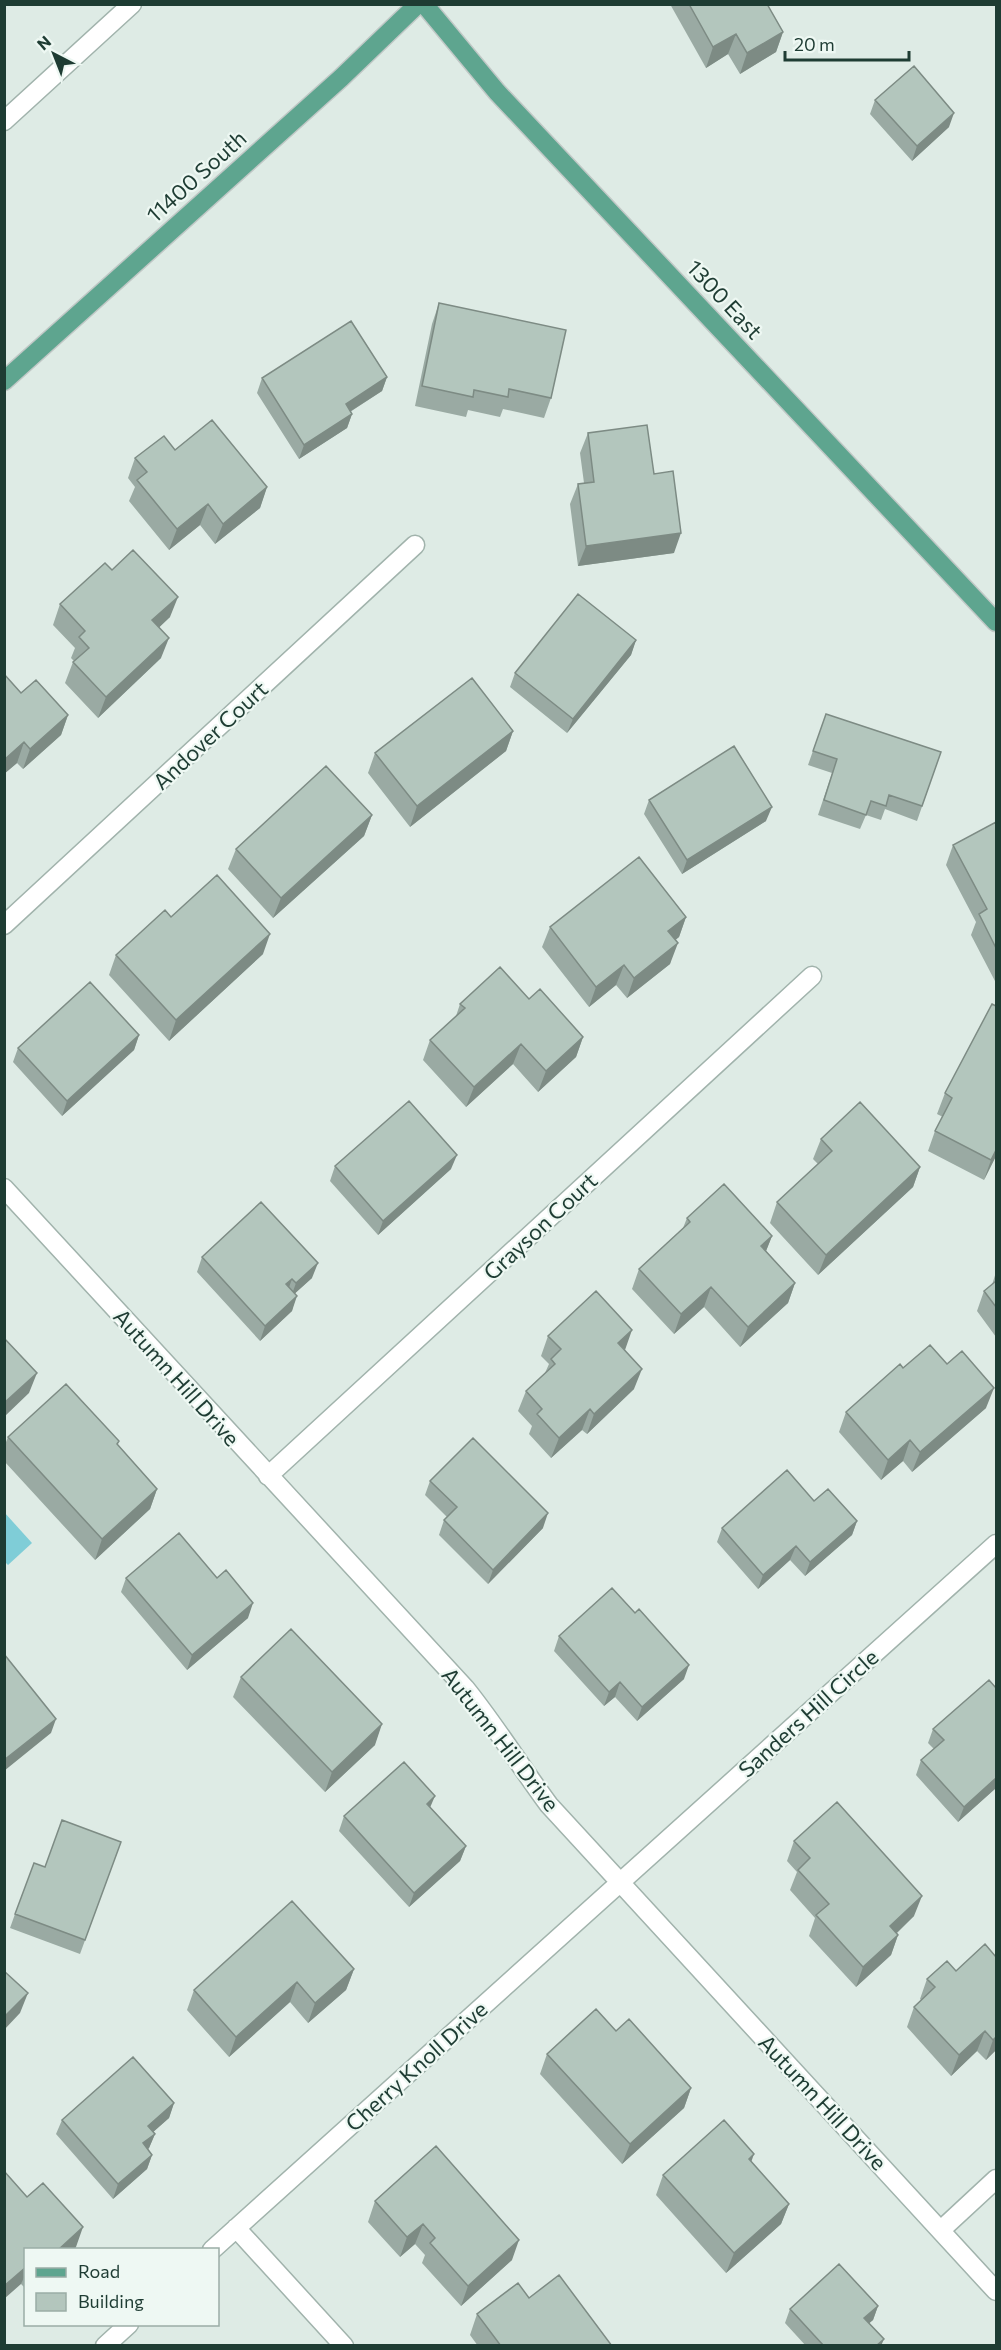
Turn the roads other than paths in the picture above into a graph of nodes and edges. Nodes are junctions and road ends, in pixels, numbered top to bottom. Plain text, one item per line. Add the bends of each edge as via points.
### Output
1 (132, 4) edge
2 (418, 4) edge
3 (424, 4) edge
4 (4, 121) edge
5 (4, 381) edge
6 (415, 545) dead end
7 (996, 622) edge
8 (4, 925) edge
9 (812, 976) dead end
10 (4, 1188) edge
11 (268, 1476) junction
12 (996, 1544) edge
13 (619, 1882) junction
14 (996, 2179) edge
15 (236, 2228) junction
16 (941, 2230) junction
17 (214, 2248) edge
18 (996, 2290) edge
19 (128, 2326) edge
20 (105, 2346) edge
21 (344, 2346) edge

1 - 4 street
2 - 5 main road, 11400 South
3 - 7 main road, 1300 East via 497,92
6 - 8 street, Andover Court
9 - 11 street, Grayson Court
10 - 11 street, Autumn Hill Drive
11 - 13 street, Autumn Hill Drive via 465,1688 549,1804
12 - 13 street, Sanders Hill Circle
13 - 15 street, Cherry Knoll Drive
13 - 16 street, Autumn Hill Drive
14 - 16 street
15 - 17 street, Cherry Knoll Drive
15 - 21 street
16 - 18 street, Autumn Hill Drive
19 - 20 street

